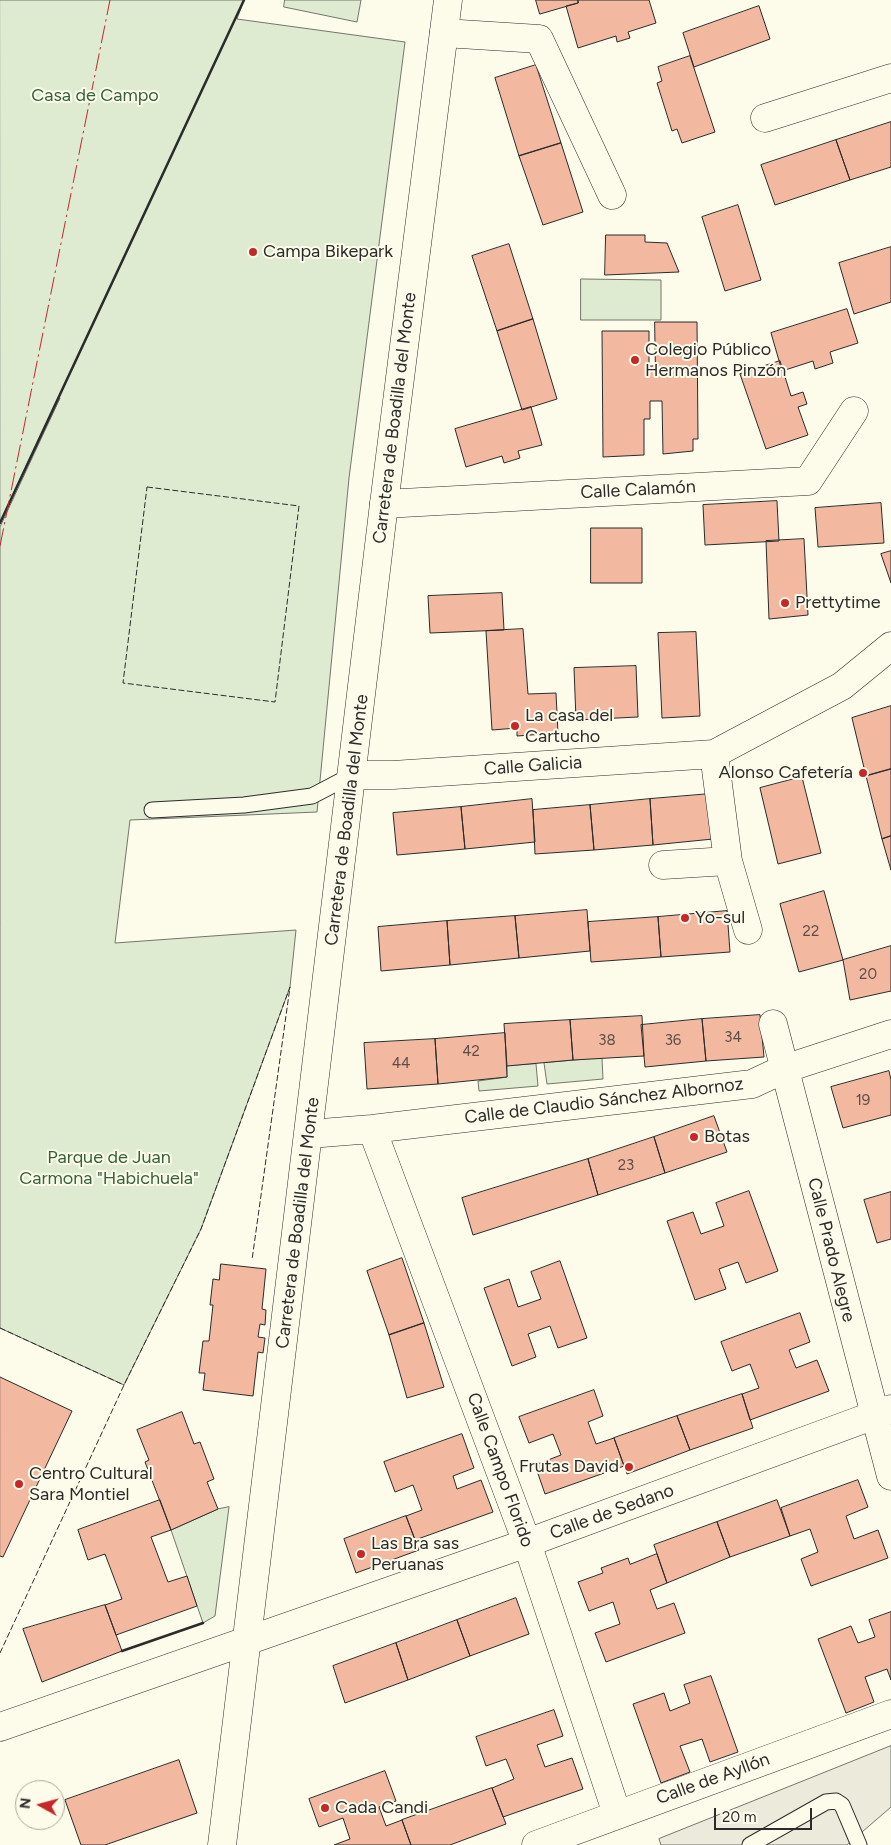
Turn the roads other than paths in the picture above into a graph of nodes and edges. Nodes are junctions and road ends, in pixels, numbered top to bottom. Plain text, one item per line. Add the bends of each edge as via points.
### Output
1 (448, 0) edge
2 (444, 33) junction
3 (891, 78) edge
4 (765, 118) dead end
5 (612, 195) dead end
6 (854, 411) dead end
7 (384, 504) junction
8 (891, 646) edge
9 (714, 754) junction
10 (352, 775) junction
11 (152, 810) dead end
12 (728, 861) junction
13 (663, 865) dead end
14 (748, 930) dead end
15 (773, 1024) dead end
16 (891, 1034) edge
17 (784, 1069) junction
18 (372, 1129) junction
19 (309, 1134) junction
20 (882, 1413) edge
21 (891, 1476) edge
22 (528, 1543) junction
23 (247, 1641) junction
24 (891, 1714) edge
25 (0, 1727) edge
26 (617, 1814) junction
27 (222, 1845) edge
28 (536, 1845) edge
29 (750, 1845) edge
30 (859, 1845) edge

1 - 2 street, Carretera de Boadilla del Monte
2 - 5 street via 539,39
2 - 7 street, Carretera de Boadilla del Monte
3 - 4 street
6 - 7 street, Calle Calamón via 808,481
7 - 10 street, Carretera de Boadilla del Monte
8 - 9 street, Calle Galicia via 842,686
9 - 10 street, Calle Galicia
9 - 12 street
10 - 11 lane via 312,796 244,805
10 - 19 street, Carretera de Boadilla del Monte
12 - 13 street
12 - 14 street
15 - 17 street, Calle Prado Alegre
16 - 17 street, Calle de Claudio Sánchez Albornoz
17 - 18 street, Calle de Claudio Sánchez Albornoz via 752,1084
17 - 20 street, Calle Prado Alegre
18 - 19 street, Calle de Claudio Sánchez Albornoz
18 - 22 street, Calle Campo Florido
19 - 23 street, Carretera de Boadilla del Monte
20 - 21 street, Calle Prado Alegre
20 - 22 street, Calle de Sedano
22 - 23 street, Calle de Sedano
22 - 26 street, Calle Campo Florido
23 - 25 street
23 - 27 street, Carretera de Boadilla del Monte
24 - 26 street, Calle de Ayllón
26 - 28 street, Calle de Ayllón
29 - 30 lane via 826,1802 836,1801 842,1805

